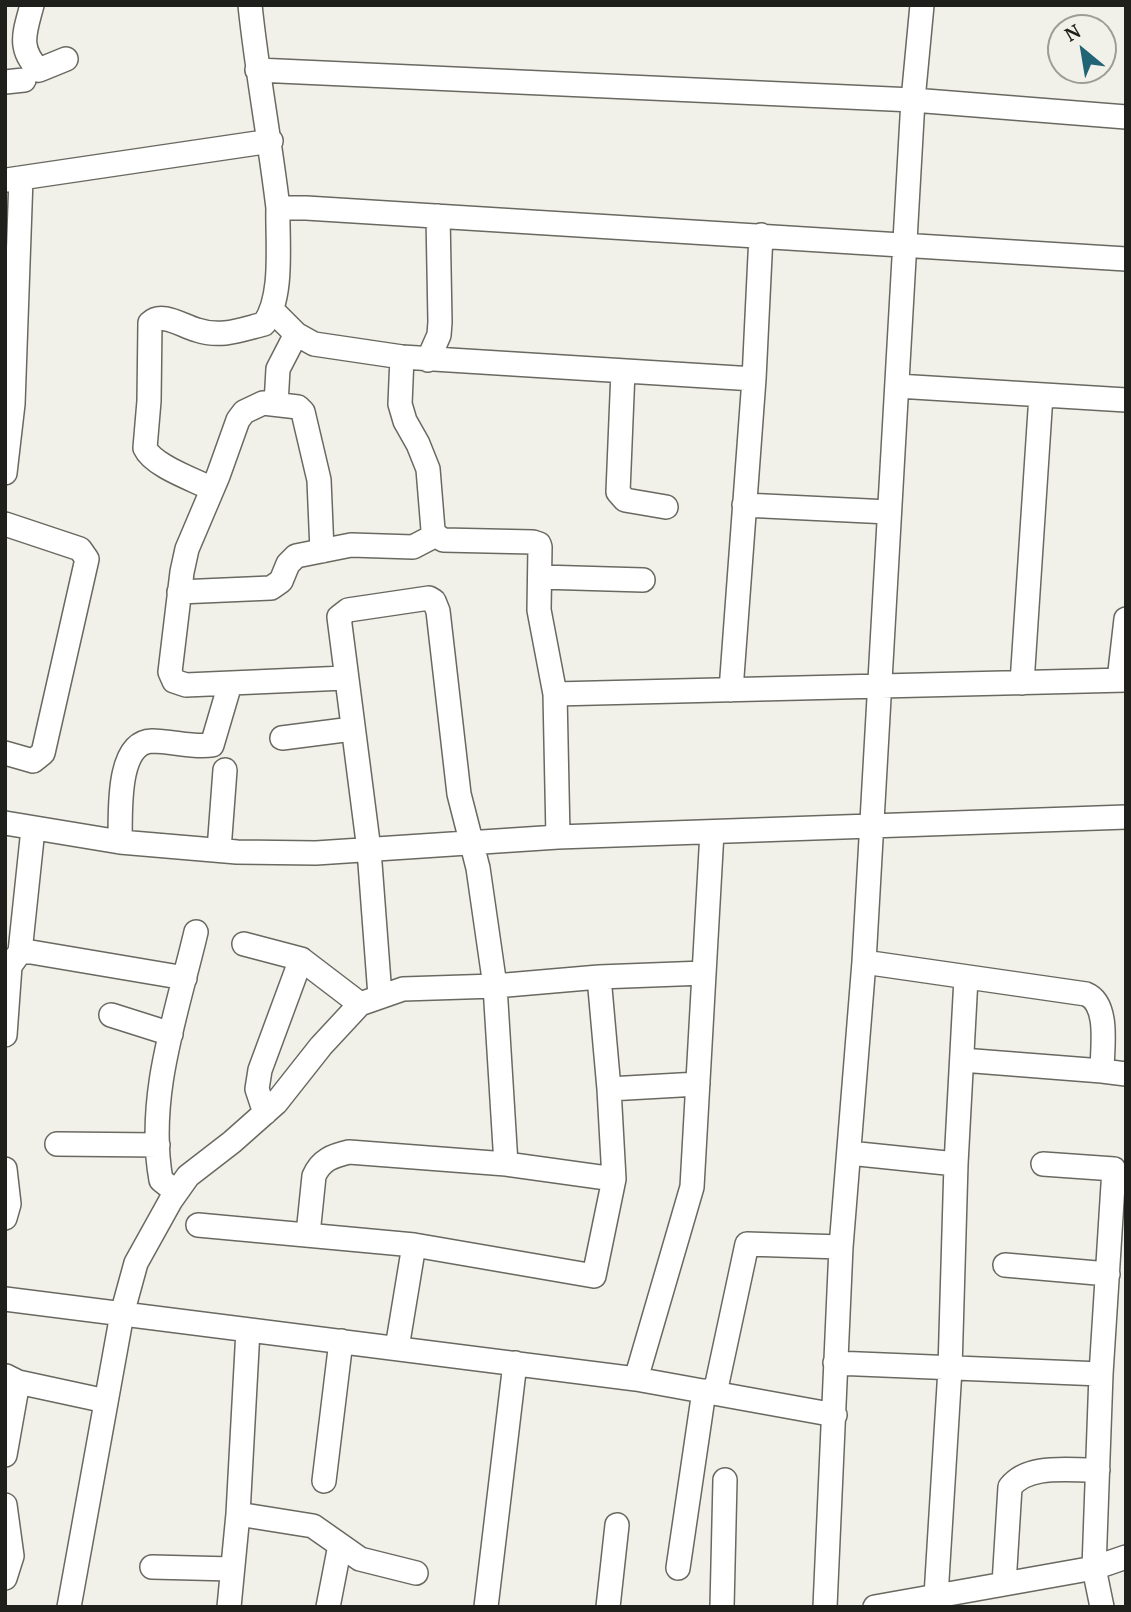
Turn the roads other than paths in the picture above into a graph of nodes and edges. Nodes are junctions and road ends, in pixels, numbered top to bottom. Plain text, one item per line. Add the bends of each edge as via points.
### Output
1 (32, 5) edge
2 (250, 5) edge
3 (922, 5) edge
4 (66, 59) dead end
5 (257, 69) junction
6 (914, 100) junction
7 (1126, 117) edge
8 (271, 141) junction
9 (13, 179) edge
10 (278, 208) junction
11 (438, 216) junction
12 (761, 235) junction
13 (905, 244) junction
14 (1126, 259) edge
15 (272, 310) junction
16 (296, 334) junction
17 (402, 357) junction
18 (428, 360) junction
19 (623, 371) junction
20 (754, 379) junction
21 (897, 386) junction
22 (1041, 394) junction
23 (1126, 400) edge
24 (276, 404) junction
25 (5, 473) edge
26 (212, 489) junction
27 (744, 505) junction
28 (666, 507) dead end
29 (890, 512) junction
30 (5, 524) edge
31 (436, 535) junction
32 (322, 551) junction
33 (541, 577) junction
34 (643, 580) dead end
35 (179, 592) junction
36 (1126, 619) edge
37 (345, 678) junction
38 (1122, 680) edge
39 (1022, 683) junction
40 (230, 684) junction
41 (879, 686) junction
42 (731, 690) junction
43 (555, 694) junction
44 (352, 729) junction
45 (282, 738) dead end
46 (5, 753) edge
47 (225, 770) dead end
48 (1126, 817) edge
49 (5, 823) edge
50 (871, 827) junction
51 (33, 829) junction
52 (712, 832) junction
53 (558, 837) junction
54 (120, 842) junction
55 (472, 843) junction
56 (219, 850) junction
57 (369, 850) junction
58 (196, 932) dead end
59 (244, 944) dead end
60 (20, 952) junction
61 (302, 959) junction
62 (864, 962) junction
63 (704, 973) junction
64 (599, 977) junction
65 (185, 978) junction
66 (966, 978) junction
67 (495, 986) junction
68 (370, 1000) junction
69 (111, 1015) dead end
70 (171, 1034) junction
71 (5, 1035) edge
72 (962, 1060) junction
73 (1102, 1071) junction
74 (1126, 1074) edge
75 (698, 1084) junction
76 (609, 1089) junction
77 (265, 1113) junction
78 (57, 1144) dead end
79 (158, 1145) junction
80 (849, 1153) junction
81 (506, 1164) junction
82 (956, 1164) junction
83 (1043, 1164) dead end
84 (5, 1169) edge
85 (1120, 1170) edge
86 (614, 1179) junction
87 (176, 1192) junction
88 (5, 1218) edge
89 (198, 1225) dead end
90 (308, 1234) junction
91 (414, 1245) junction
92 (841, 1247) junction
93 (1005, 1265) dead end
94 (1108, 1274) junction
95 (6, 1301) edge
96 (122, 1314) junction
97 (248, 1330) junction
98 (341, 1341) junction
99 (397, 1348) junction
100 (514, 1363) junction
101 (835, 1363) junction
102 (950, 1369) junction
103 (1101, 1374) junction
104 (12, 1379) edge
105 (636, 1379) junction
106 (710, 1392) junction
107 (106, 1401) junction
108 (835, 1415) junction
109 (5, 1455) edge
110 (1098, 1470) junction
111 (725, 1480) dead end
112 (324, 1481) dead end
113 (5, 1506) edge
114 (238, 1514) junction
115 (617, 1525) dead end
116 (7, 1536) edge
117 (340, 1545) junction
118 (1126, 1558) edge
119 (152, 1567) dead end
120 (678, 1568) dead end
121 (1094, 1568) junction
122 (232, 1569) junction
123 (416, 1573) dead end
124 (5, 1578) edge
125 (1003, 1584) junction
126 (936, 1596) junction
127 (69, 1607) edge
128 (229, 1607) edge
129 (328, 1607) edge
130 (486, 1607) edge
131 (608, 1607) edge
132 (722, 1607) edge
133 (825, 1607) edge
134 (875, 1607) edge
135 (1102, 1607) edge

1 - 4 street via 23,41 27,59 38,70
2 - 5 street
3 - 6 street
5 - 6 street
5 - 8 street
6 - 7 street
6 - 13 street
8 - 9 street
8 - 10 street
9 - 25 street via 13,404
10 - 11 street
10 - 15 street
11 - 12 street
11 - 18 street via 440,322
12 - 13 street
12 - 20 street
13 - 14 street
13 - 21 street
15 - 16 street
15 - 26 street via 264,324 223,335 162,317 149,323 145,448 156,461
16 - 17 street via 314,344
16 - 24 street via 278,369
17 - 18 street
17 - 31 street via 400,404 428,469
18 - 19 street
19 - 20 street
19 - 28 street via 618,492 625,500
20 - 27 street
21 - 22 street
21 - 29 street
22 - 23 street
22 - 39 street
24 - 26 street via 253,406 238,420
24 - 32 street via 298,407 304,416 319,480
26 - 35 street via 187,549
27 - 29 street
27 - 42 street
29 - 41 street
30 - 46 street via 80,549 87,563 43,753 33,761
31 - 32 street via 413,547 351,545
31 - 33 street via 443,540 536,542
32 - 35 street via 292,558 281,582 271,588
33 - 34 street
33 - 43 street via 541,629
35 - 40 street via 171,676 186,685
36 - 38 street
37 - 40 street
37 - 44 street
37 - 55 street via 338,622 343,611 434,601 460,794
38 - 39 street
39 - 41 street
40 - 54 street via 212,745 152,741 133,752 121,790
41 - 42 street
41 - 50 street
42 - 43 street
43 - 53 street
44 - 45 street
44 - 57 street
47 - 56 street
48 - 50 street
49 - 51 street
50 - 52 street
50 - 62 street
51 - 54 street
51 - 60 street
52 - 53 street
52 - 63 street
53 - 55 street
54 - 56 street
55 - 57 street
55 - 67 street
56 - 57 street
57 - 68 street
58 - 65 street
59 - 61 street
60 - 65 street
60 - 71 street via 10,966
61 - 68 street
61 - 77 street via 260,1070 257,1089
62 - 66 street
62 - 80 street
63 - 64 street
63 - 75 street
64 - 67 street
64 - 76 street
65 - 70 street
66 - 72 street
66 - 73 street via 1093,997 1101,1011
67 - 68 street via 403,989
67 - 81 street
68 - 77 street via 321,1046
69 - 70 street
70 - 79 street via 161,1080
72 - 73 street
72 - 82 street
73 - 74 street
75 - 76 street
75 - 105 street via 692,1187
76 - 86 street
77 - 87 street
78 - 79 street
79 - 87 street via 161,1180
80 - 82 street
80 - 92 street
81 - 86 street
81 - 90 street via 349,1152 332,1156 314,1176
82 - 102 street
83 - 85 street
84 - 88 street via 9,1204
85 - 94 street
86 - 91 street via 594,1276
87 - 96 street via 136,1263
89 - 90 street
90 - 91 street
91 - 99 street
92 - 101 street
92 - 106 street via 747,1244
93 - 94 street
94 - 103 street
95 - 96 street
96 - 97 street
96 - 107 street
97 - 98 street
97 - 114 street
98 - 99 street
98 - 112 street
99 - 100 street
100 - 105 street
100 - 130 street
101 - 102 street
101 - 108 street
102 - 103 street
102 - 126 street
103 - 110 street
104 - 107 street
104 - 109 street
105 - 106 street
106 - 108 street
106 - 120 street
107 - 127 street
108 - 133 street
110 - 121 street
110 - 125 street via 1035,1472 1010,1487
111 - 132 street
113 - 116 street
114 - 117 street via 313,1526
114 - 122 street
115 - 131 street
116 - 124 street via 12,1556
117 - 123 street via 360,1559
117 - 129 street
118 - 121 street
119 - 122 street
121 - 125 street
121 - 135 street
122 - 128 street
125 - 126 street
126 - 134 street

